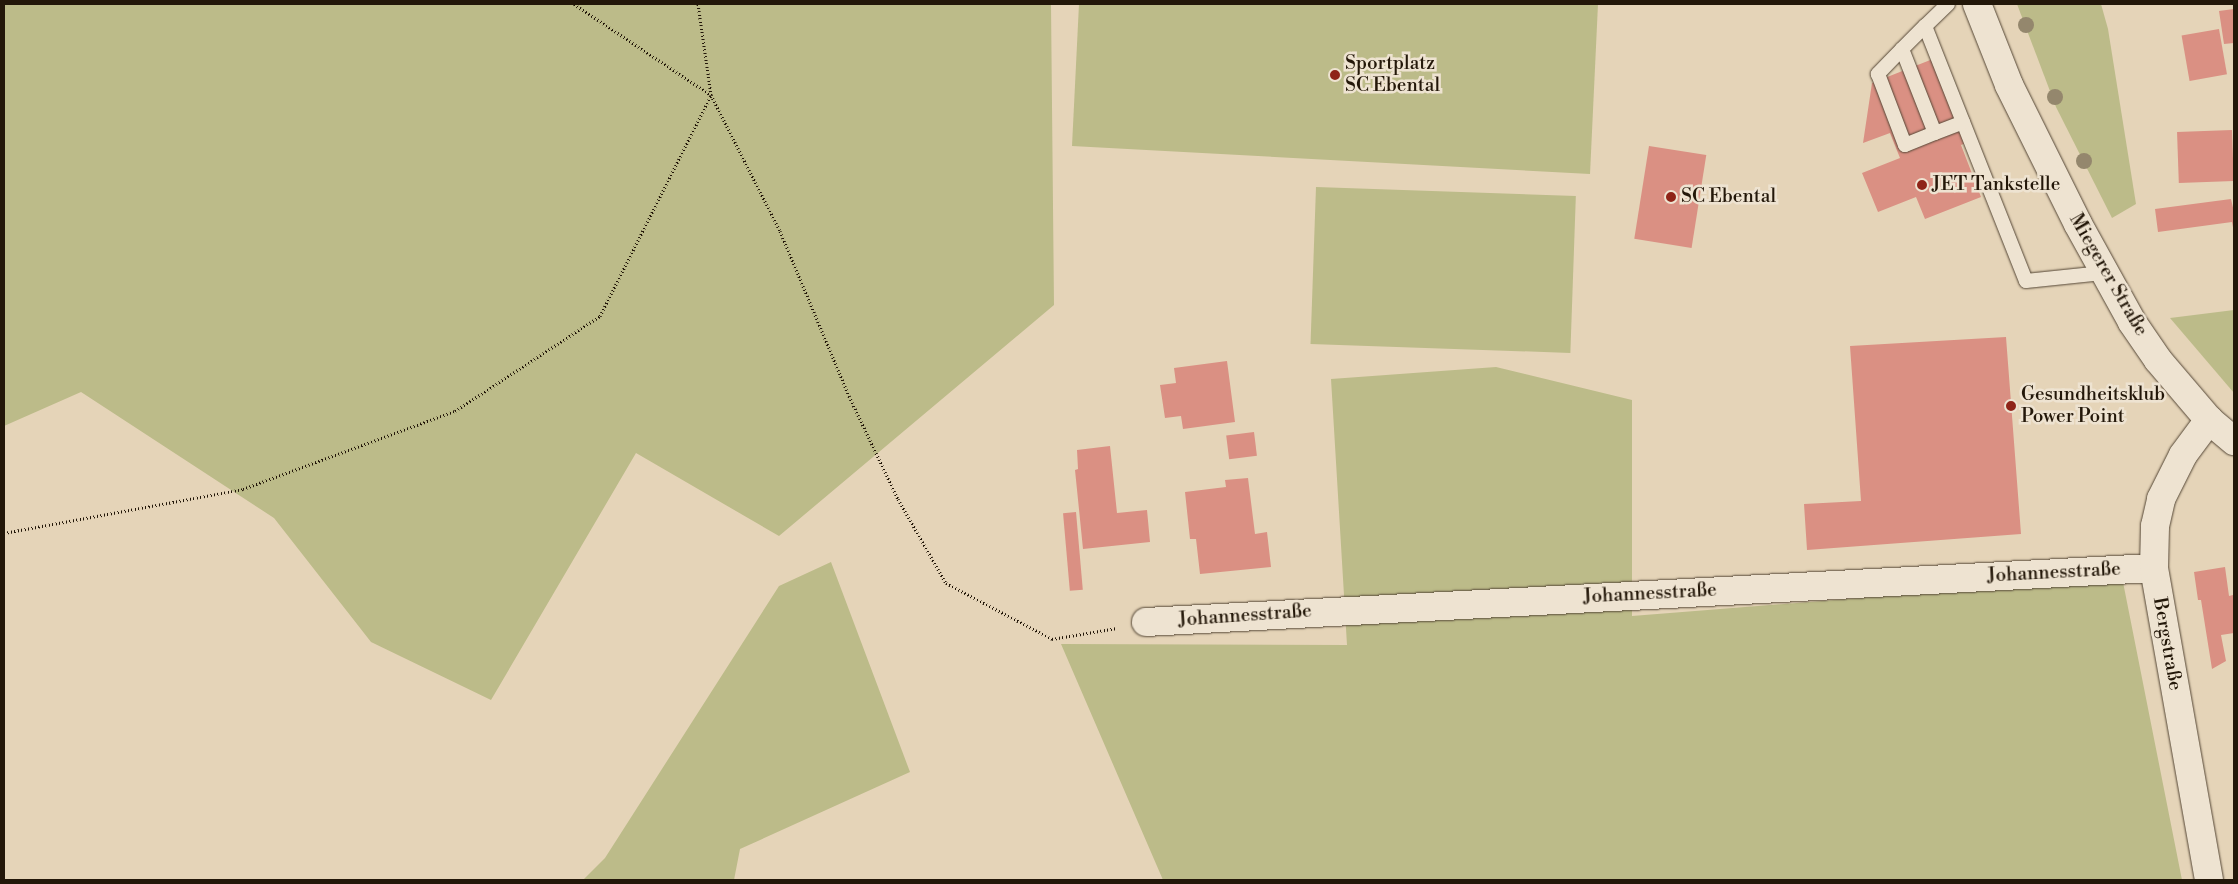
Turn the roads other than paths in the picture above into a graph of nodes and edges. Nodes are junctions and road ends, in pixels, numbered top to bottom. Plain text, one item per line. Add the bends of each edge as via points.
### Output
1 (1948, 4) edge
2 (1977, 4) edge
3 (1925, 26) junction
4 (1902, 49) junction
5 (1963, 122) junction
6 (1935, 133) junction
7 (2103, 273) junction
8 (2209, 420) junction
9 (2234, 441) edge
10 (2154, 568) junction
11 (1146, 622) road end
12 (2209, 880) edge

1 - 3 lane
2 - 7 main road, Miegerer Straße via 2009,85
3 - 4 lane
3 - 5 lane
4 - 6 lane
4 - 6 lane via 1878,74 1905,145
5 - 6 lane
5 - 7 lane via 2026,280
7 - 8 main road, Miegerer Straße via 2158,360
8 - 9 main road, Miegerer Straße
8 - 10 main road, Bergstraße via 2183,454 2161,499 2155,526
10 - 11 main road, Johannesstraße
10 - 12 main road, Bergstraße

